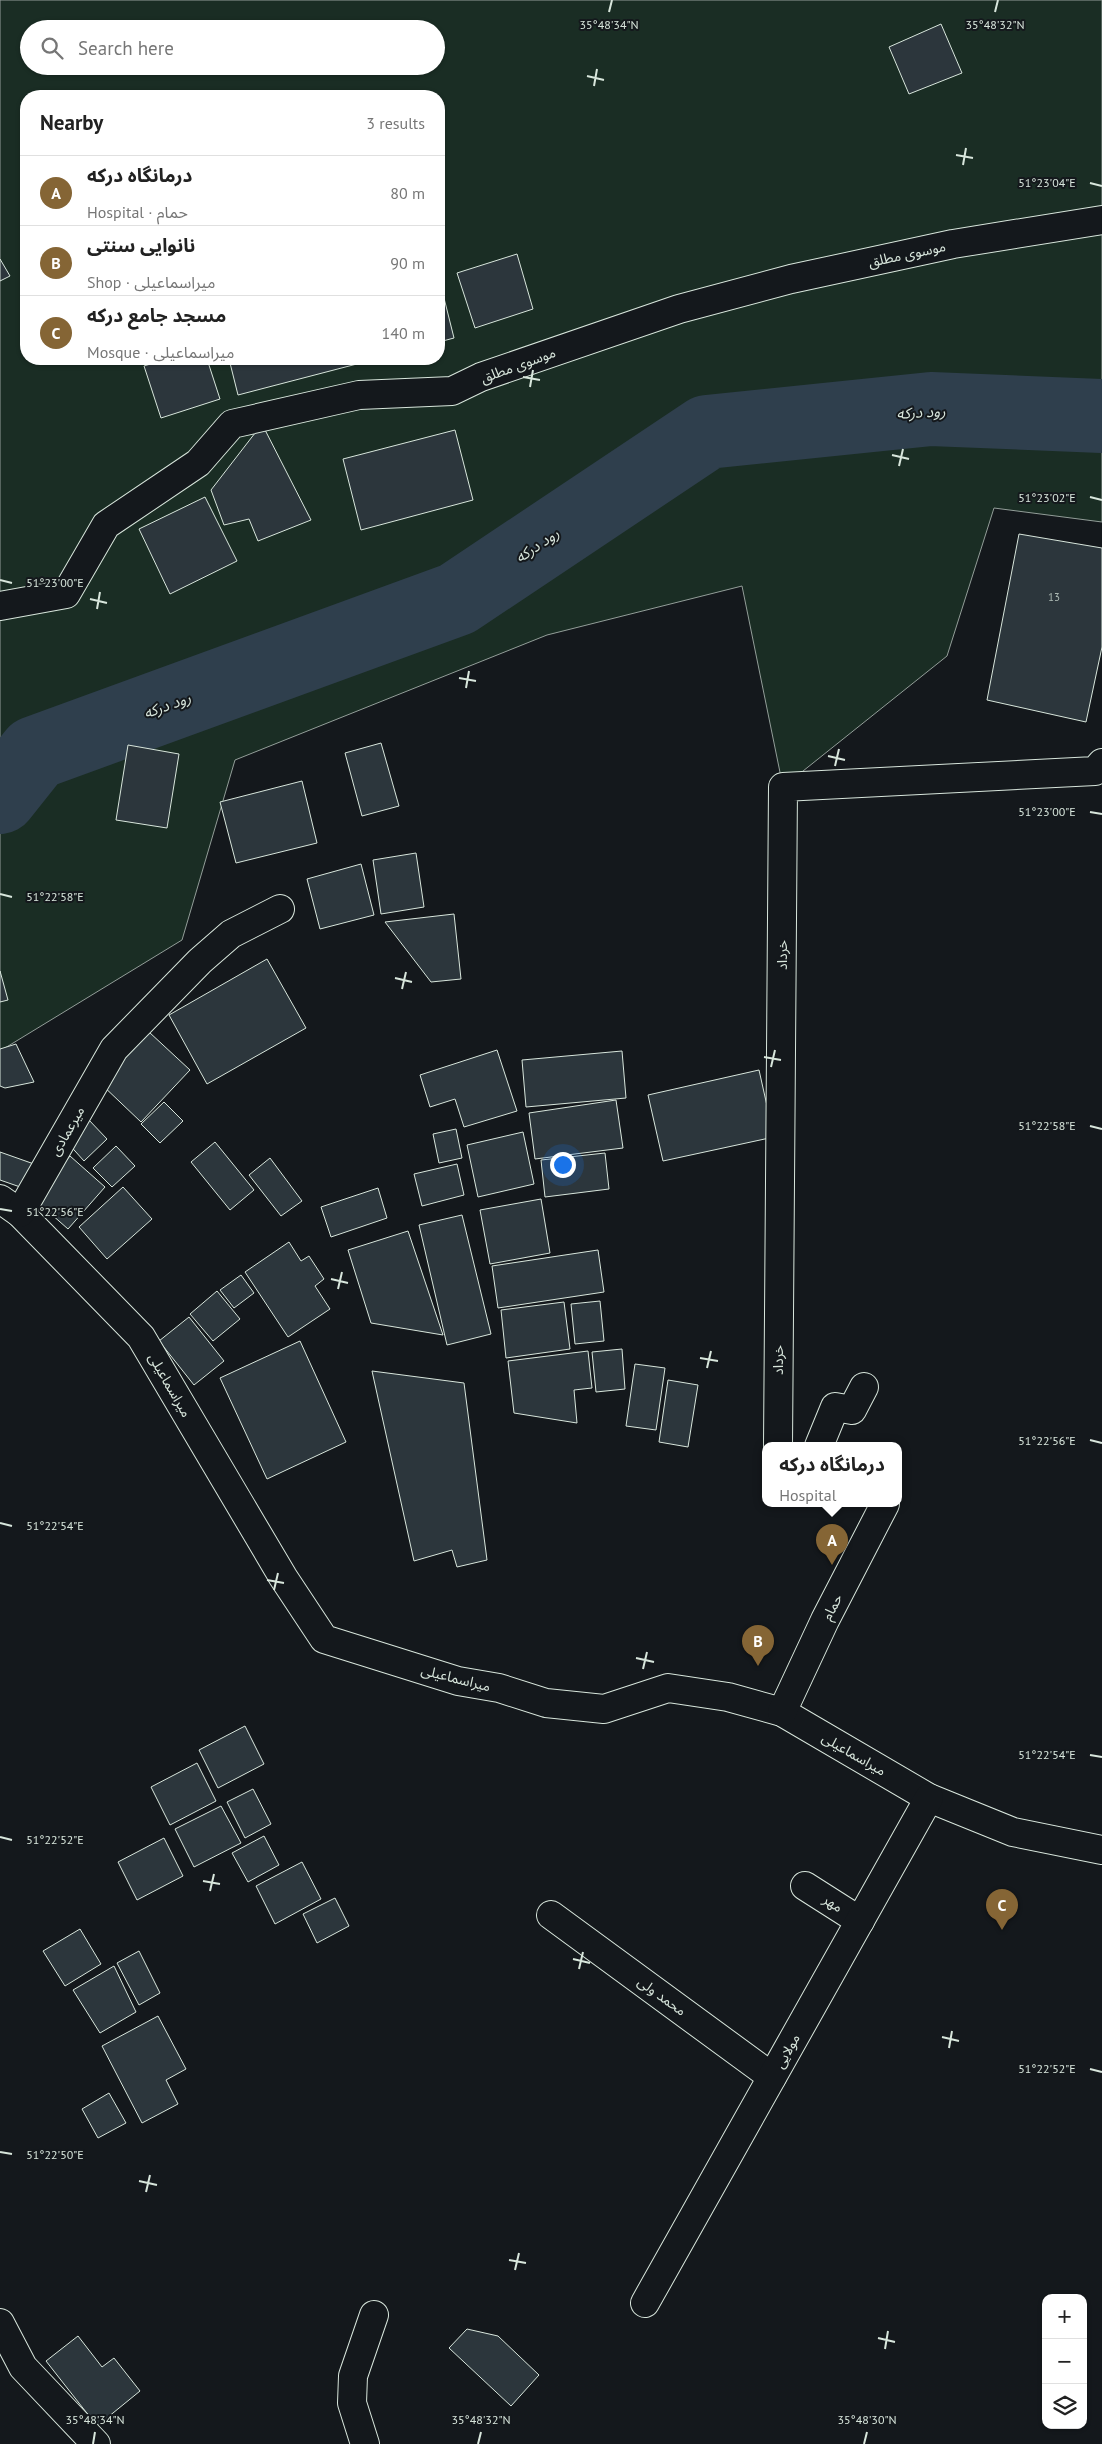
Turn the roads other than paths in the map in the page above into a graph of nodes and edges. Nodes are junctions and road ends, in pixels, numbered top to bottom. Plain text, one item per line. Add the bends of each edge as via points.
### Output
1 (1102, 220) edge
2 (0, 606) edge
3 (1102, 763) edge
4 (280, 909) dead end
5 (10, 1206) edge
6 (864, 1387) dead end
7 (778, 1442) edge
8 (821, 1442) edge
9 (883, 1507) edge
10 (782, 1712) junction
11 (929, 1798) junction
12 (1100, 1844) edge
13 (805, 1886) dead end
14 (551, 1916) dead end
15 (860, 1921) junction
16 (772, 2077) junction
17 (645, 2303) dead end
18 (374, 2315) dead end
19 (0, 2323) edge
20 (96, 2444) edge
21 (365, 2444) edge

1 - 2 street, موسوی مطلق via 953,244 735,294 481,377 452,391 359,395 232,424 198,463 106,525 66,594
3 - 7 street, خرداد via 1095,771 783,787
4 - 5 street, میرعمادی via 230,934 114,1049
5 - 10 street, میراسماعیلی via 141,1337 283,1577 324,1639 458,1681 499,1688 546,1703 604,1709 668,1688 728,1697
6 - 8 street via 852,1410 835,1407
9 - 10 street, حمام
10 - 11 street, میراسماعیلی
11 - 12 street, میراسماعیلی via 1013,1832
11 - 15 street, مولایی
13 - 15 street, مهر
14 - 16 street, محمد ولی
15 - 16 street, مولایی
16 - 17 street, مولایی
18 - 21 street via 353,2376 352,2403
19 - 20 street via 23,2367

